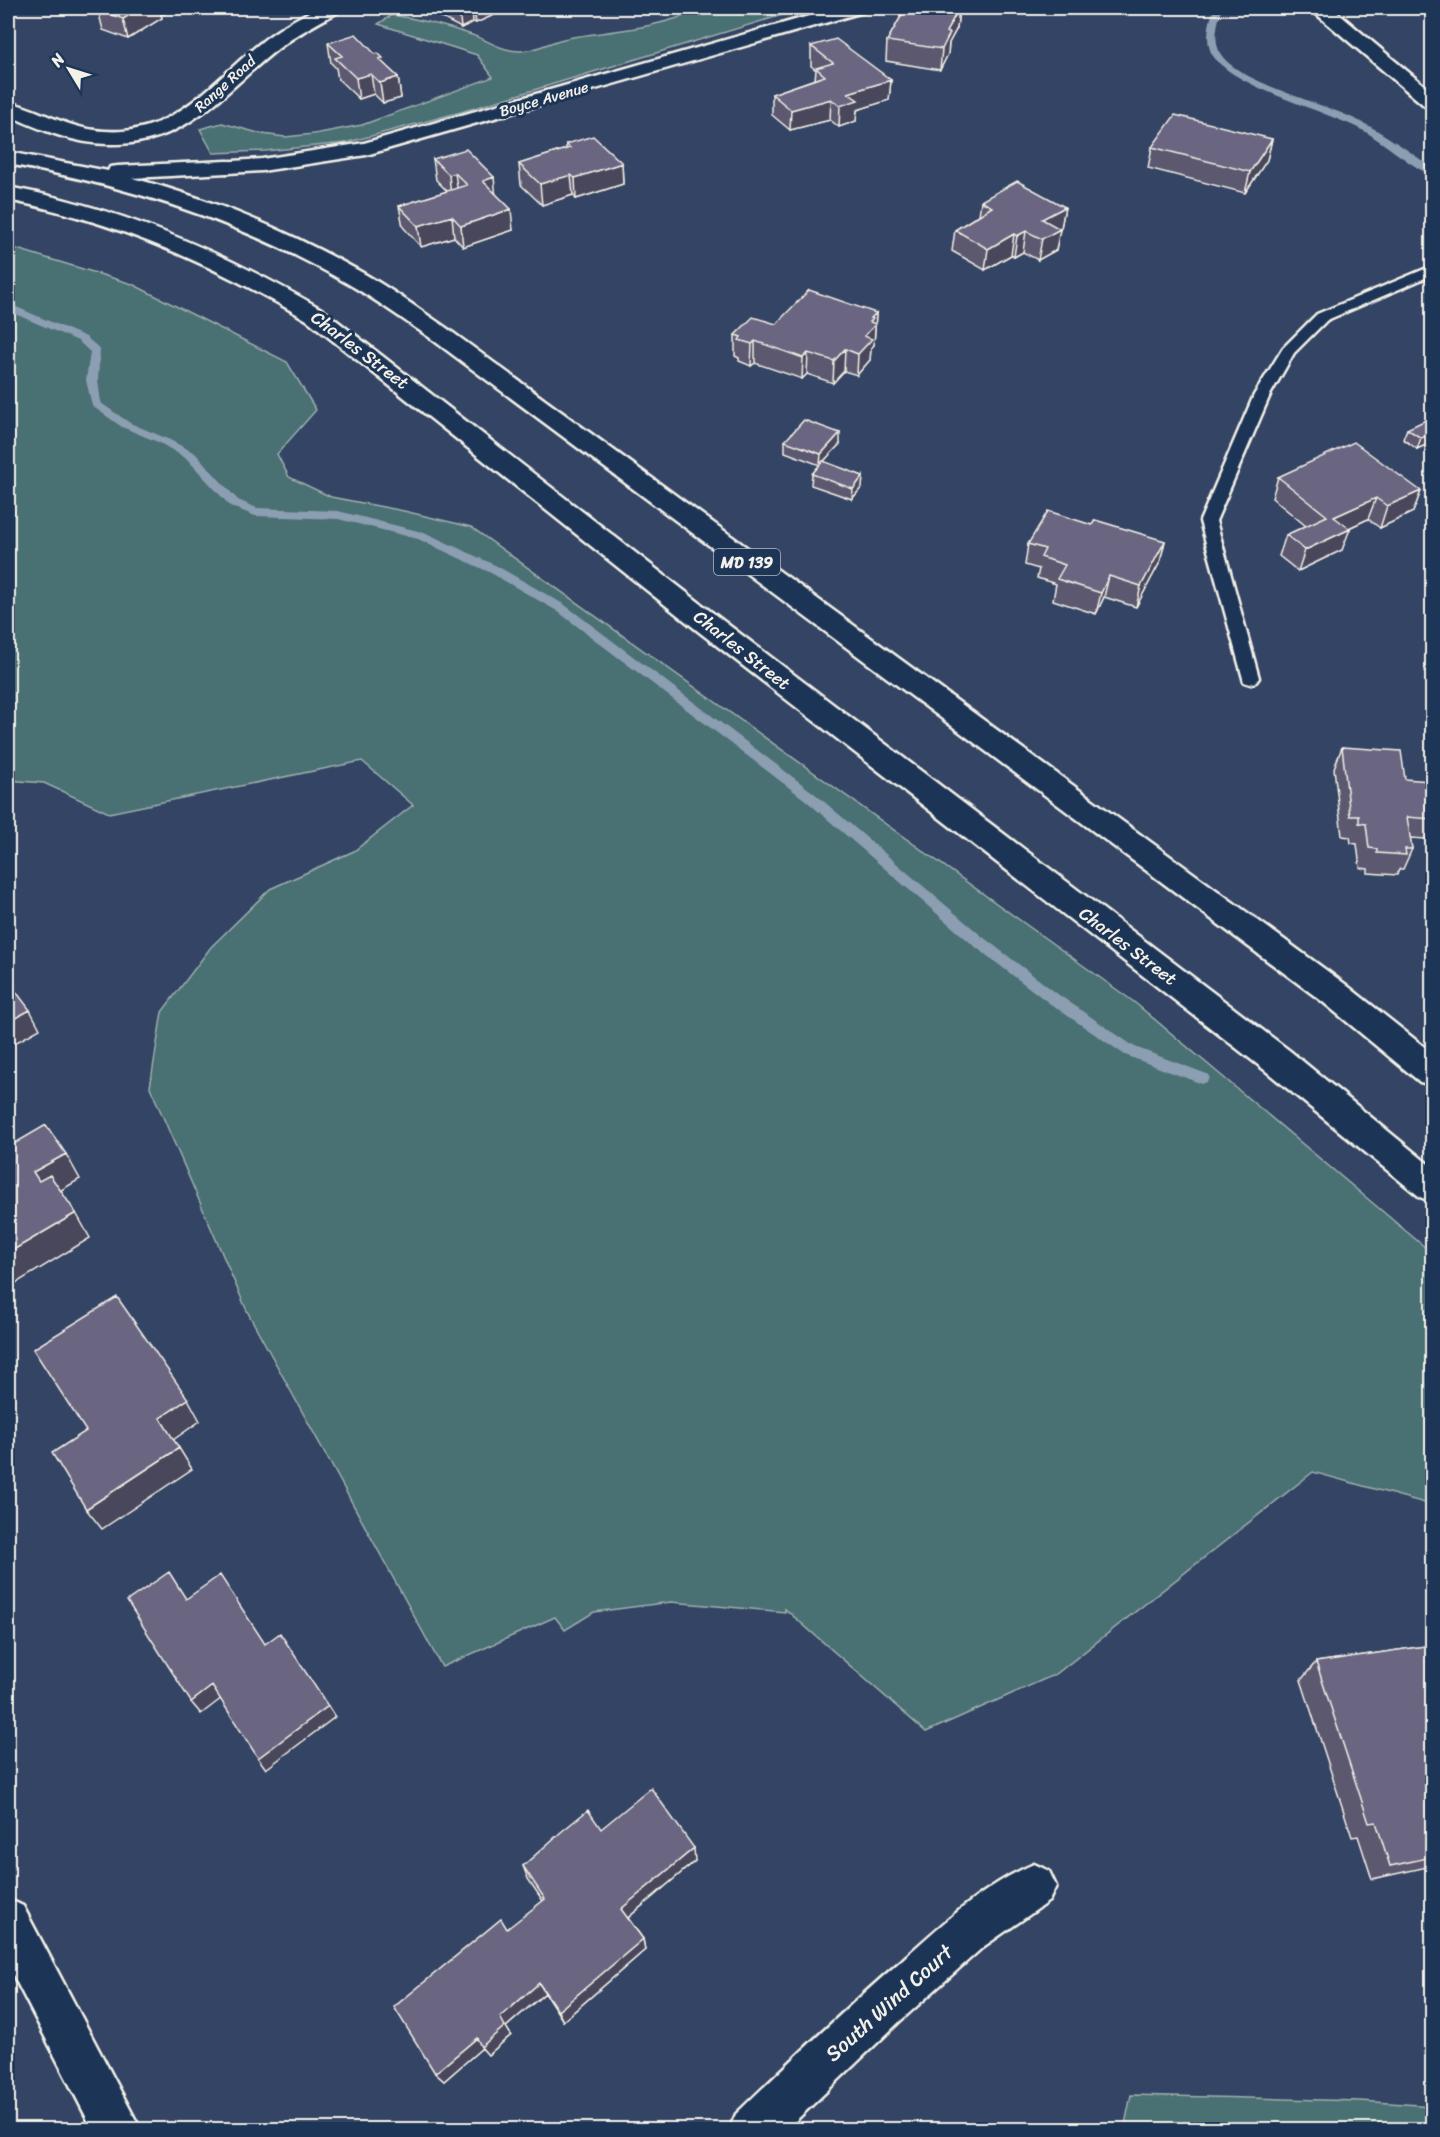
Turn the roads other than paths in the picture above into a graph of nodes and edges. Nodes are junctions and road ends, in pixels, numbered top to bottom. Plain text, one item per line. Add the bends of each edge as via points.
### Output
1 (331, 8) edge
2 (856, 8) edge
3 (1332, 10) edge
4 (1432, 102) edge
5 (8, 108) edge
6 (8, 158) edge
7 (227, 167) junction
8 (85, 174) junction
9 (9, 194) edge
10 (176, 197) junction
11 (1432, 270) edge
12 (1250, 678) dead end
13 (1432, 1072) edge
14 (1432, 1187) edge
15 (1034, 1886) dead end
16 (8, 1921) edge
17 (118, 2130) edge
18 (752, 2130) edge

1 - 5 main road, Range Road via 267,47 198,110 155,133 107,138 48,124
2 - 7 main road, Boyce Avenue via 366,149
3 - 4 main road
6 - 8 main road, MD 139
7 - 8 main road, Boyce Avenue
7 - 10 main road
8 - 10 main road, MD 139
9 - 14 main road, Charles Street via 98,216 170,242 252,278 315,315 717,631 1278,1060
10 - 13 main road, MD 139 via 308,253 355,278 437,332 1334,993
11 - 12 lane via 1322,317 1288,351 1262,395 1208,521
15 - 18 main road, South Wind Court via 968,1931
16 - 17 main road

